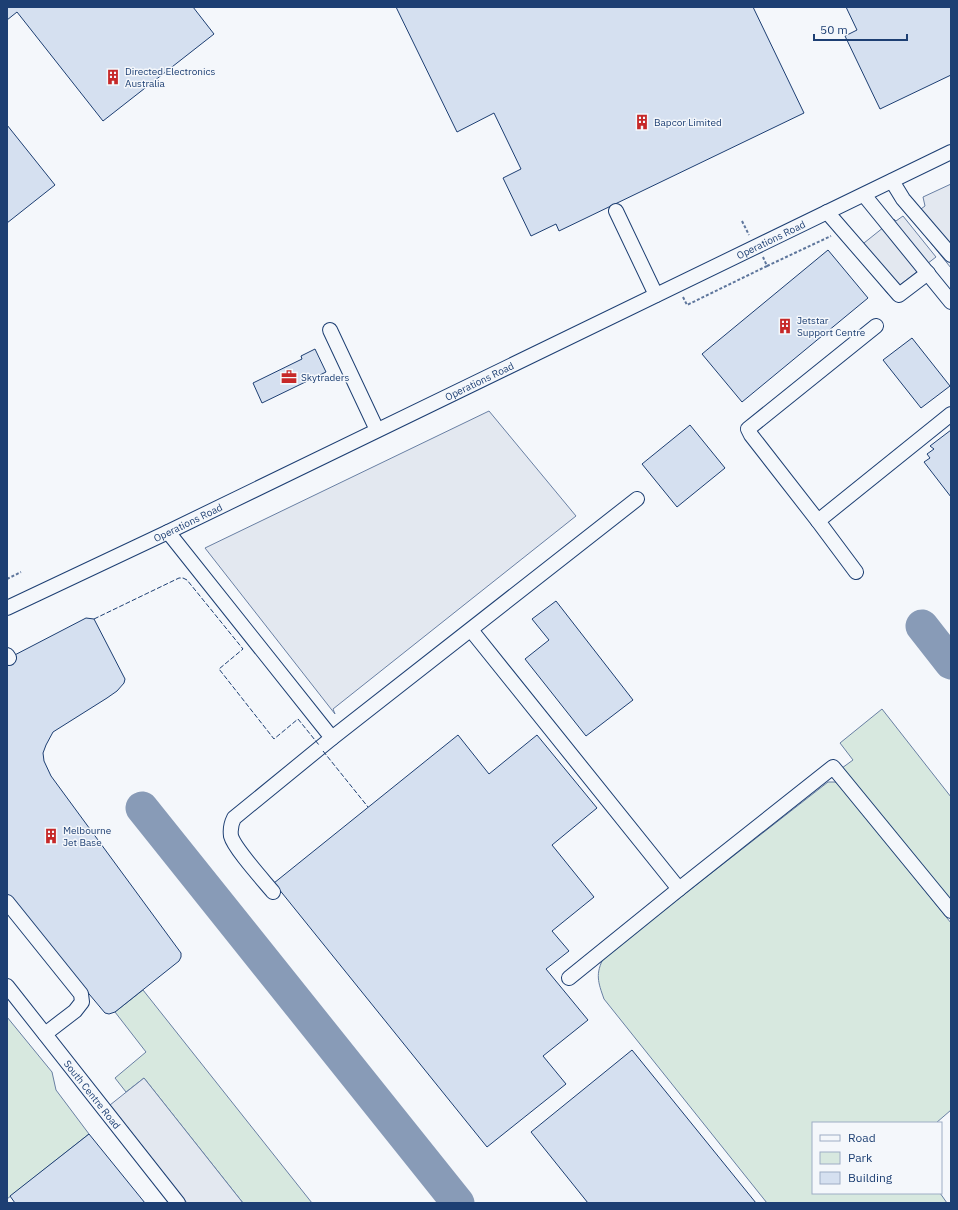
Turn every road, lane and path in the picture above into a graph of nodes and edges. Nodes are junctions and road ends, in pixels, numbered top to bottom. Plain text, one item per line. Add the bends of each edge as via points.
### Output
1 (951, 152) edge
2 (892, 181) junction
3 (864, 194) junction
4 (616, 211) dead end
5 (827, 212) junction
6 (842, 230) junction
7 (947, 249) edge
8 (767, 266) dead end
9 (928, 273) junction
10 (656, 295) junction
11 (951, 302) edge
12 (876, 326) dead end
13 (330, 330) dead end
14 (951, 414) edge
15 (377, 430) junction
16 (637, 499) dead end
17 (818, 521) junction
18 (168, 532) junction
19 (21, 572) dead end
20 (856, 572) dead end
21 (7, 579) edge
22 (7, 608) edge
23 (471, 630) junction
24 (332, 738) junction
25 (679, 889) junction
26 (273, 892) dead end
27 (7, 902) edge
28 (951, 911) edge
29 (570, 978) dead end
30 (7, 986) edge
31 (45, 1034) junction
32 (178, 1203) edge

1 - 2 street, Operations Road
2 - 3 street, Operations Road
2 - 7 street via 903,199
3 - 5 street, Operations Road
3 - 9 street
4 - 10 street
5 - 6 street
5 - 10 street, Operations Road
6 - 8 path
6 - 9 street via 898,295
9 - 11 street
10 - 15 street, Operations Road
12 - 17 street via 748,429
13 - 15 street
14 - 17 street
15 - 18 street, Operations Road
16 - 23 street
17 - 20 street
18 - 22 street, Operations Road
18 - 24 street
19 - 21 path
23 - 24 street
23 - 25 street
24 - 26 street via 234,818 230,826 231,837 237,847
25 - 28 street via 834,767
25 - 29 street
27 - 31 street via 81,994 80,1006
30 - 31 street, South Centre Road
31 - 32 street, South Centre Road

